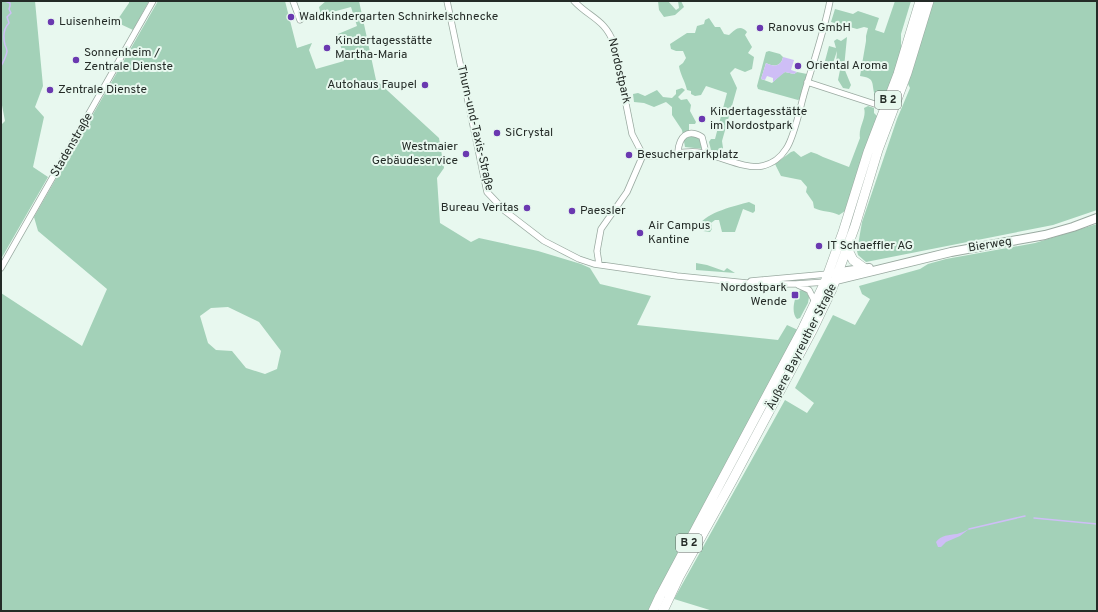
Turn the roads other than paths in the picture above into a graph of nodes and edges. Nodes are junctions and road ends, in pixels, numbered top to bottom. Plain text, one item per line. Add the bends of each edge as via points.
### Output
1 (153, 1) edge
2 (293, 1) edge
3 (447, 1) edge
4 (574, 1) edge
5 (830, 1) edge
6 (920, 1) edge
7 (929, 1) edge
8 (300, 20) dead end
9 (807, 82) junction
10 (889, 109) junction
11 (678, 152) junction
12 (706, 153) junction
13 (643, 155) junction
14 (1097, 218) edge
15 (847, 248) junction
16 (599, 264) junction
17 (1, 268) edge
18 (864, 268) junction
19 (882, 268) junction
20 (837, 276) junction
21 (827, 278) junction
22 (744, 282) junction
23 (796, 284) junction
24 (815, 304) junction
25 (653, 611) edge
26 (663, 611) edge

1 - 17 street, Stadenstraße
2 - 8 street
3 - 16 street, Thurn-und-Taxis-Straße via 486,192 505,211 544,241 579,259
4 - 13 street, Nordostpark via 609,32 614,44 632,134
5 - 9 street
6 - 10 main road, Äußere Bayreuther Straße / B 2
7 - 10 main road, Äußere Bayreuther Straße / B 2 via 907,73
9 - 10 street
9 - 12 street via 787,148 773,162 751,167
10 - 15 main road, Äußere Bayreuther Straße / B 2
10 - 21 main road, Äußere Bayreuther Straße / B 2 via 868,152
11 - 12 street
11 - 12 street via 683,137 689,133 696,133 702,137
11 - 13 street
13 - 16 street via 627,192 601,229 597,251
14 - 19 main road, Bierweg via 1046,235 963,249
15 - 18 main road via 853,260
15 - 20 main road, Äußere Bayreuther Straße / B 2
16 - 22 street, Thurn-und-Taxis-Straße via 677,276
18 - 19 main road, Bierweg
18 - 20 main road, Bierweg
19 - 20 main road, Bierweg via 864,274
20 - 21 main road
20 - 26 main road, Äußere Bayreuther Straße / B 2 via 812,331
21 - 22 street, Thurn-und-Taxis-Straße
21 - 23 street, Thurn-und-Taxis-Straße
21 - 24 main road, Äußere Bayreuther Straße / B 2
22 - 23 street, Thurn-und-Taxis-Straße
23 - 24 street via 809,290
24 - 25 main road, Äußere Bayreuther Straße / B 2

